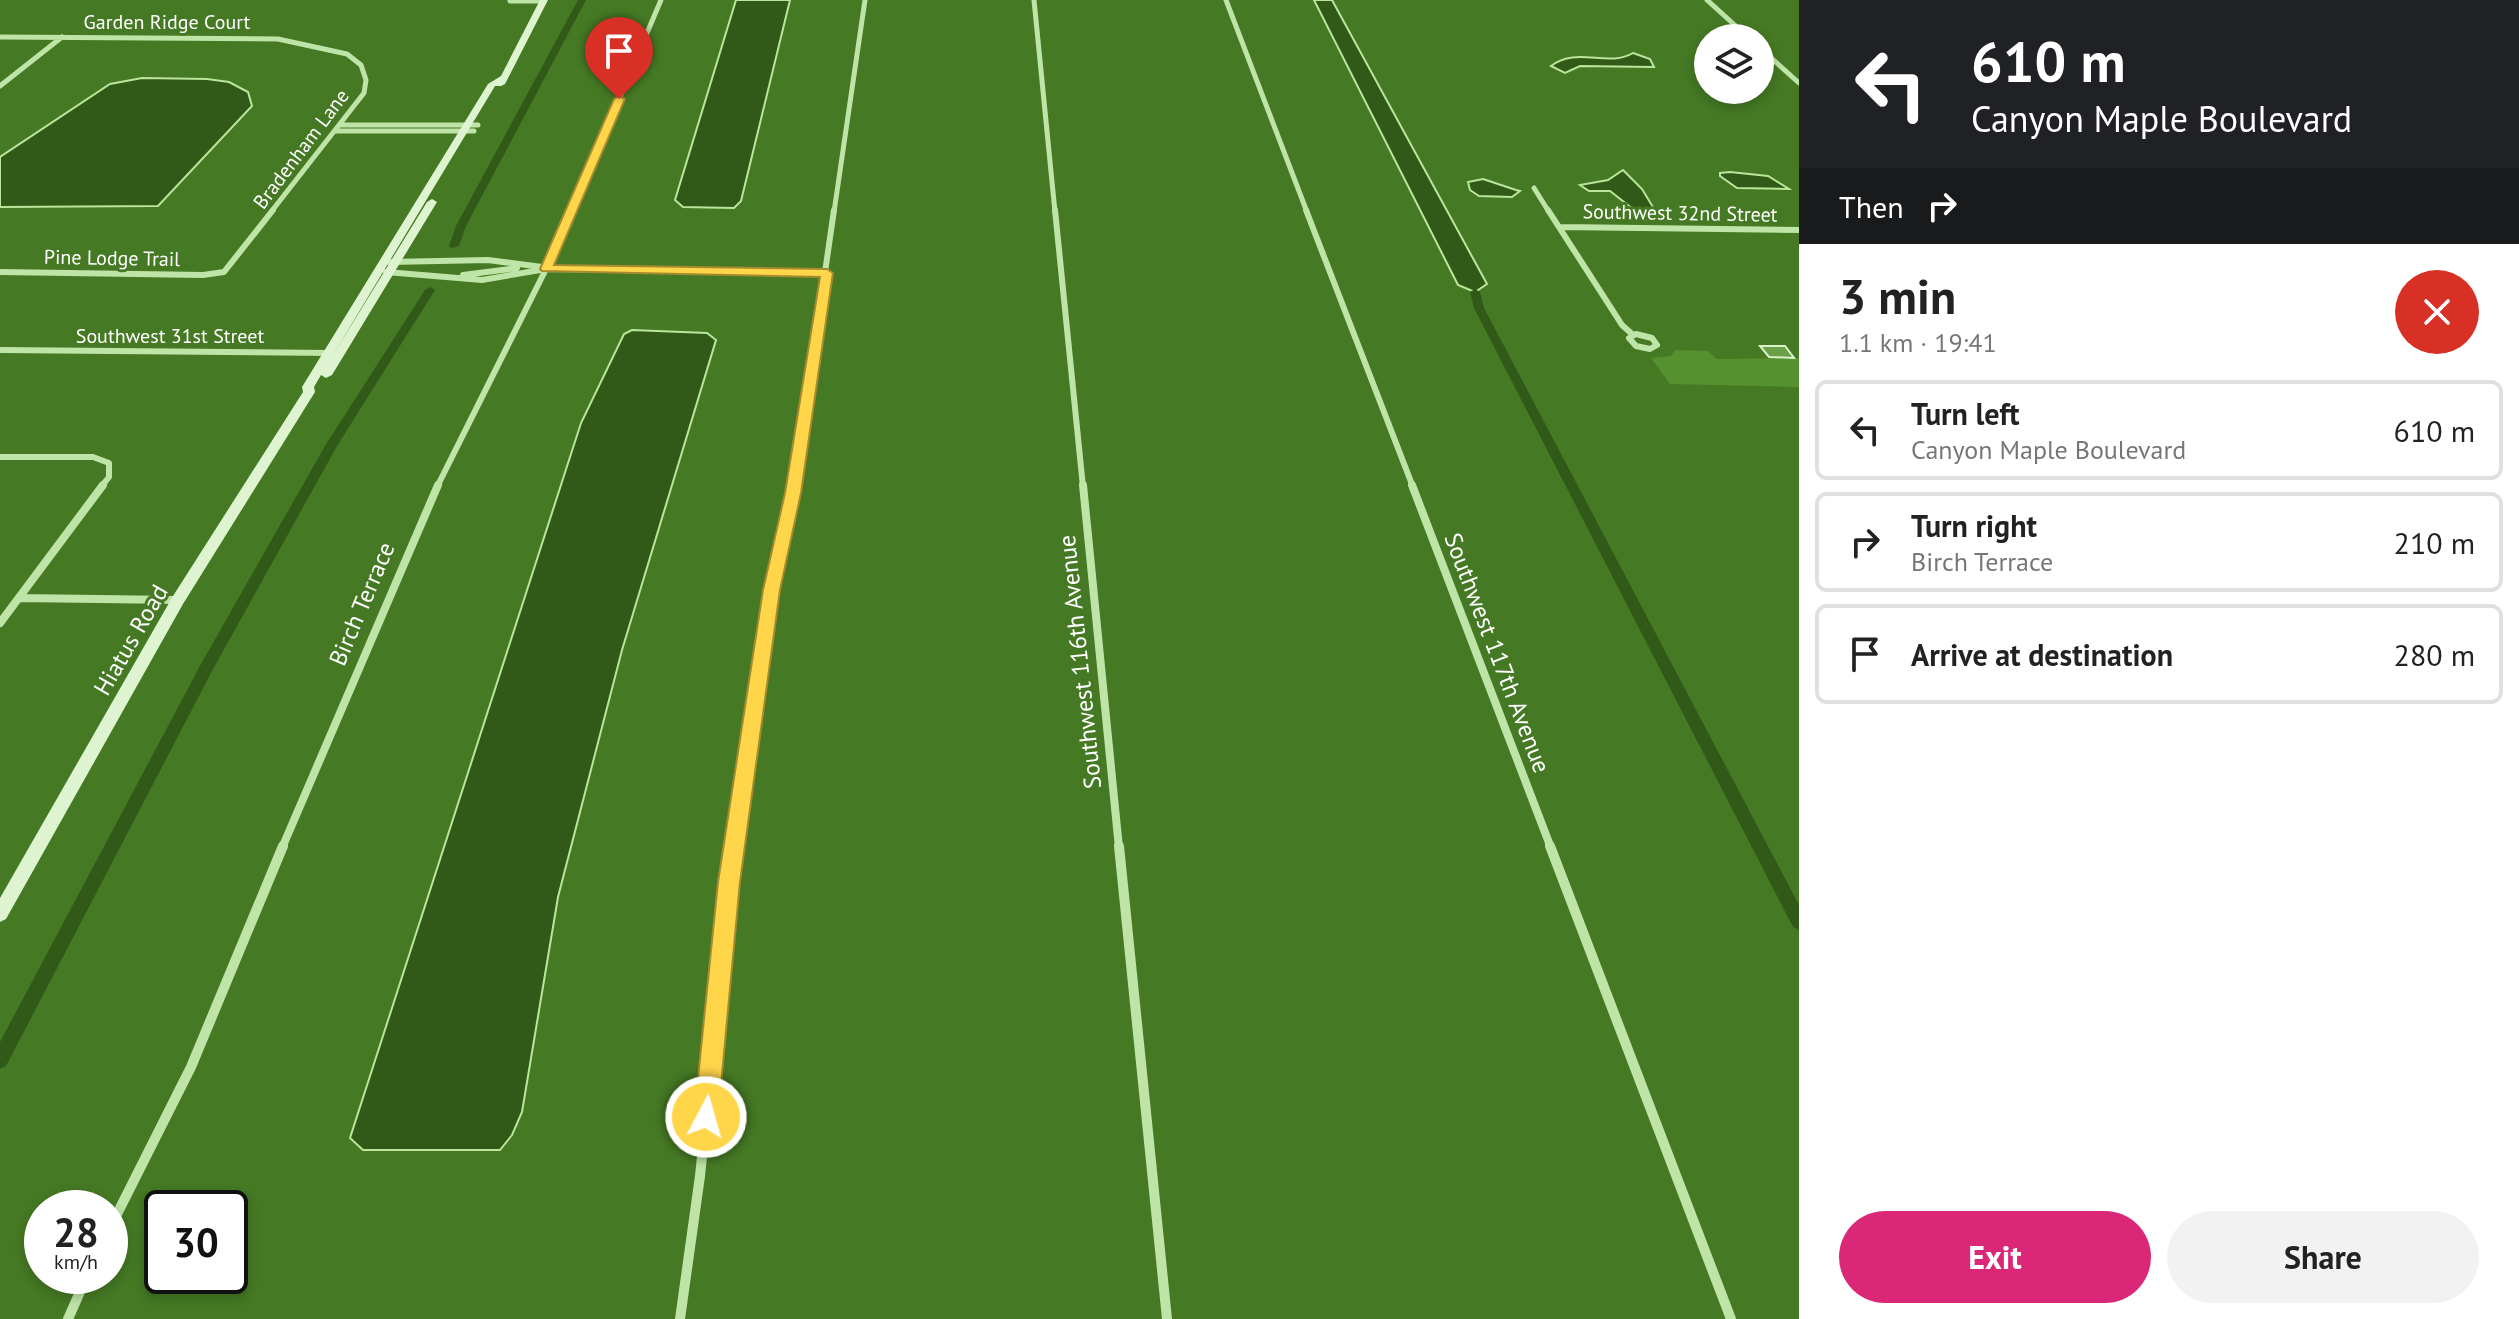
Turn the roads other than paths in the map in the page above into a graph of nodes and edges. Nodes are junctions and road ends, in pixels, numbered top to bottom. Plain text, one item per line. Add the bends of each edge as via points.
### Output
1 (544, 0) edge
2 (661, 0) edge
3 (865, 0) edge
4 (1034, 0) edge
5 (1226, 0) edge
6 (1707, 0) edge
7 (510, 1) edge
8 (1734, 24) edge
9 (0, 37) edge
10 (62, 37) junction
11 (333, 48) joint
12 (1774, 61) edge
13 (1799, 83) edge
14 (0, 86) edge
15 (341, 125) junction
16 (387, 127) junction
17 (471, 128) junction
18 (336, 131) junction
19 (1534, 188) dead end
20 (1560, 227) junction
21 (1799, 230) edge
22 (501, 259) junction
23 (385, 262) junction
24 (394, 267) junction
25 (500, 269) junction
26 (546, 269) junction
27 (533, 270) junction
28 (0, 272) edge
29 (224, 272) joint
30 (378, 272) junction
31 (827, 273) junction
32 (455, 277) junction
33 (1632, 334) dead end
34 (0, 350) edge
35 (335, 353) junction
36 (0, 457) edge
37 (19, 598) junction
38 (178, 600) junction
39 (0, 623) edge
40 (0, 914) edge
41 (128, 1192) edge
42 (79, 1294) edge
43 (68, 1319) edge
44 (680, 1319) edge
45 (1167, 1319) edge
46 (1731, 1319) edge

1 - 7 street
1 - 17 street, Hiatus Road via 501,84
2 - 26 street, Birch Terrace
3 - 31 street
4 - 45 street, Southwest 116th Avenue
5 - 46 street, Southwest 117th Avenue
6 - 8 street
9 - 10 street, Garden Ridge Court
10 - 11 street, Garden Ridge Court via 278,39
10 - 14 street
11 - 15 street, Bradenham Lane via 361,65 366,80 364,93
12 - 13 street
15 - 16 street
15 - 18 street, Bradenham Lane
16 - 17 street
16 - 17 street
16 - 18 street
17 - 23 street, Hiatus Road
17 - 24 street, Hiatus Road
18 - 29 street, Bradenham Lane
19 - 20 street
20 - 21 street, Southwest 32nd Street
20 - 33 street
22 - 24 street
22 - 25 street
22 - 26 street
23 - 24 street
23 - 30 street, Hiatus Road
24 - 30 street
24 - 32 street
24 - 35 street, Hiatus Road
25 - 27 street
25 - 32 street
26 - 27 street
26 - 31 street
26 - 41 street, Birch Terrace via 453,452 191,1067
27 - 32 street via 482,280
28 - 29 street, Pine Lodge Trail
30 - 35 street, Hiatus Road
31 - 44 street via 793,493 771,590 729,882
34 - 35 street, Southwest 31st Street
35 - 38 street, Hiatus Road
36 - 37 street via 93,457 109,463 109,477
37 - 38 street
37 - 39 street
38 - 40 street, Hiatus Road
42 - 43 street

